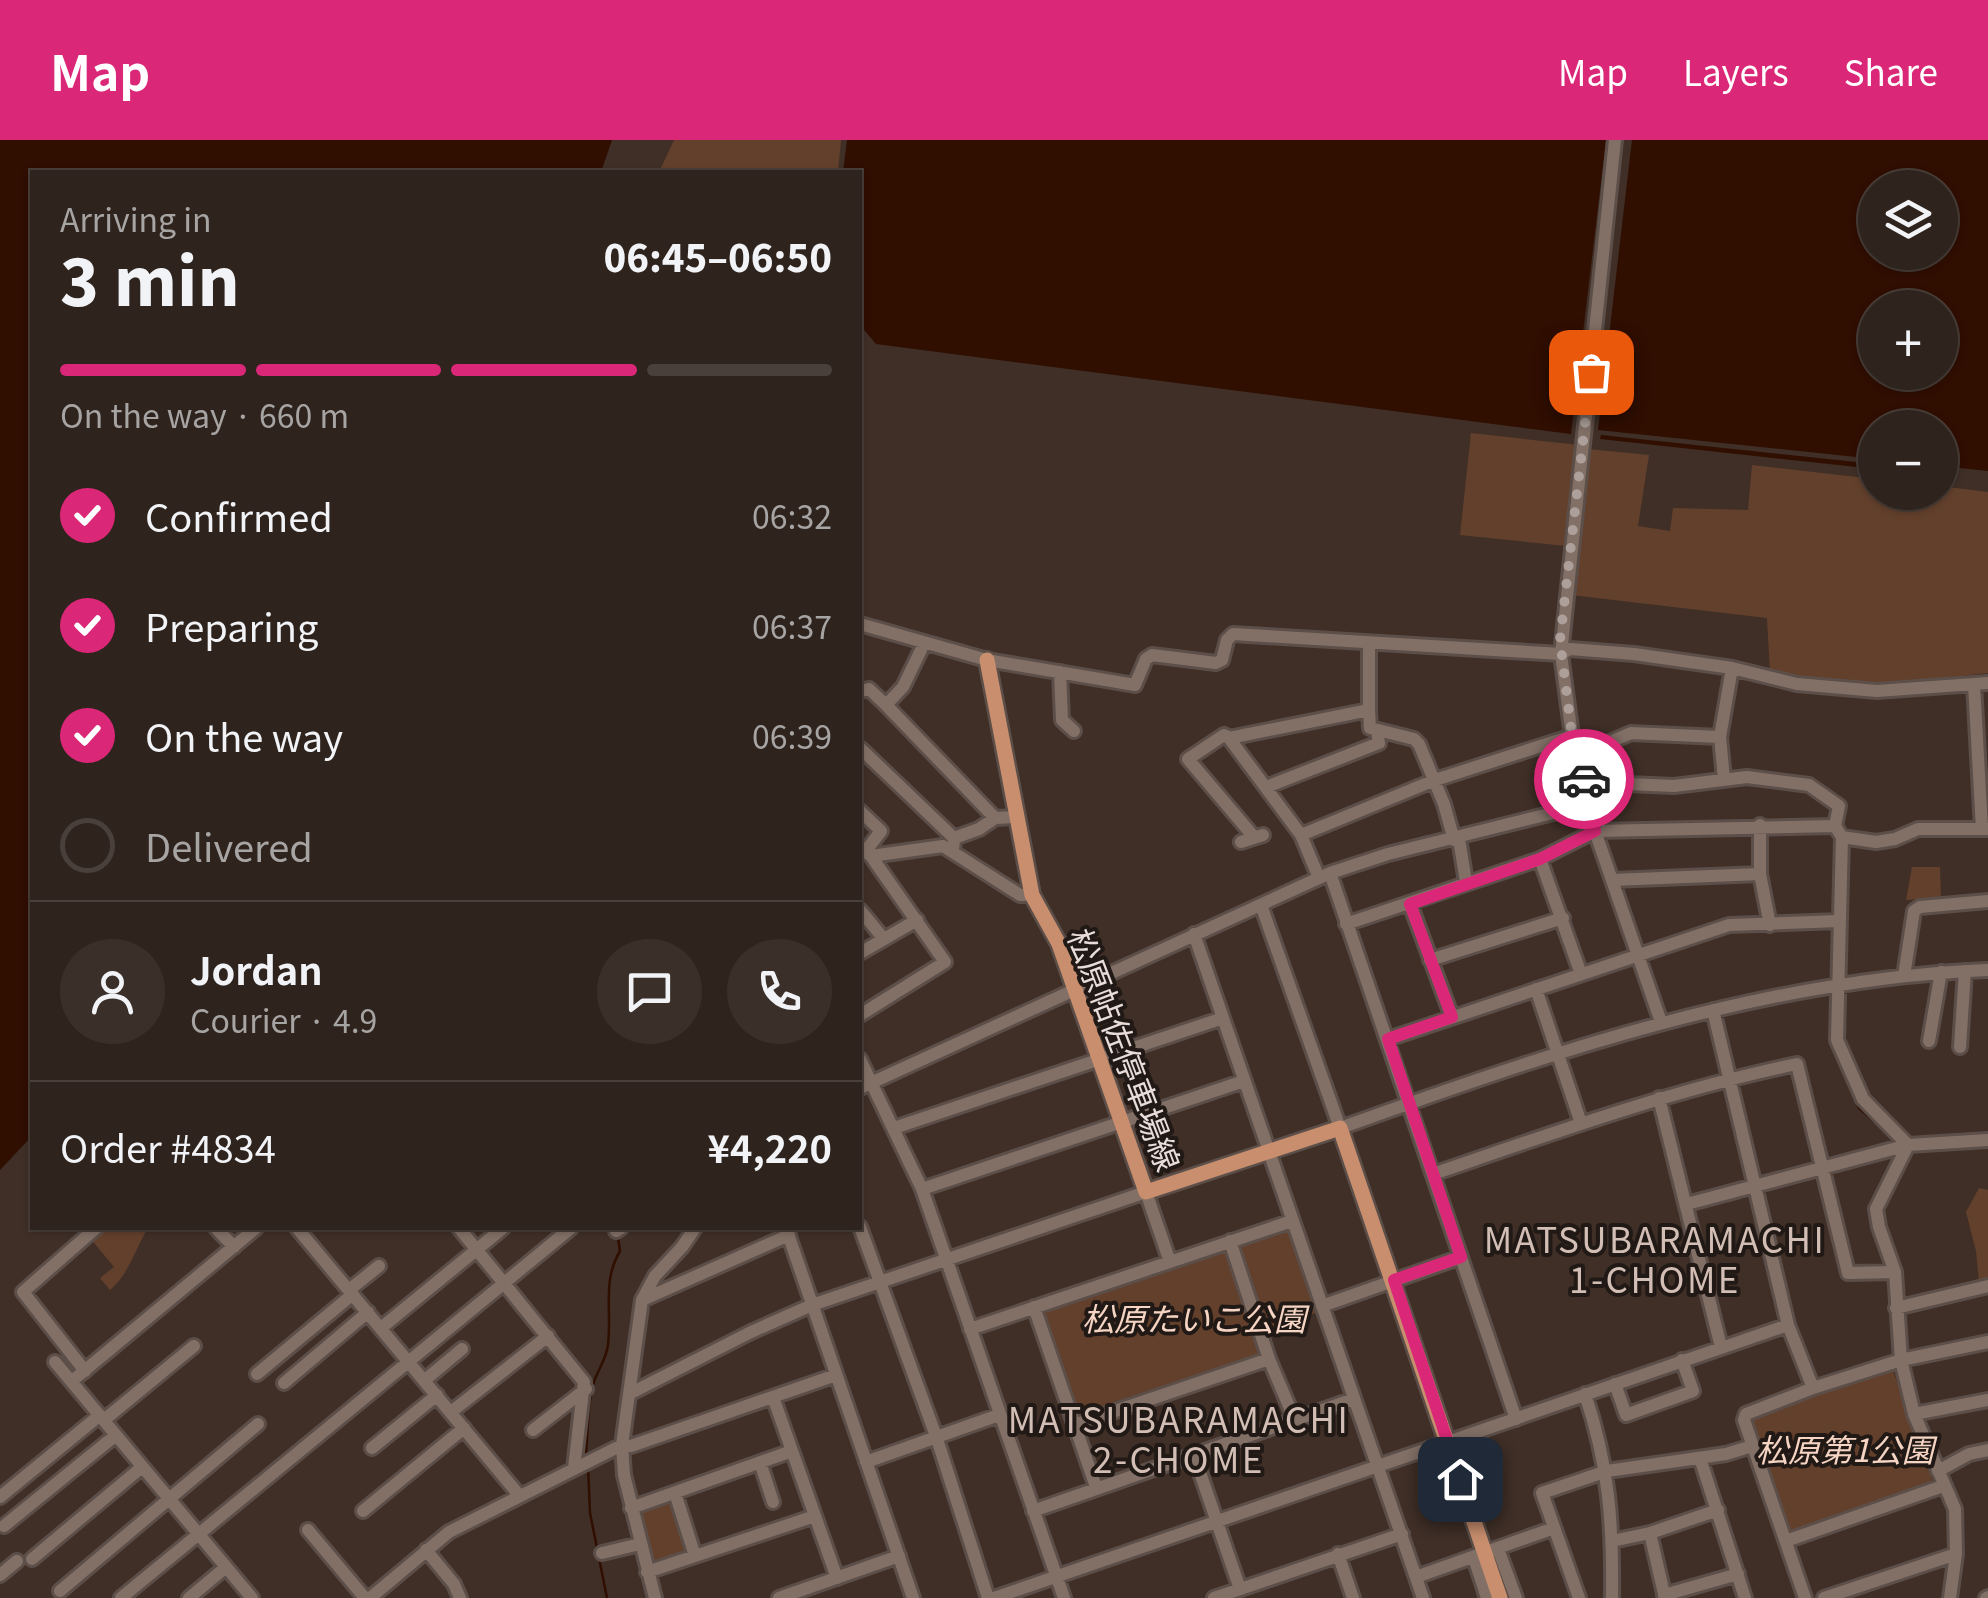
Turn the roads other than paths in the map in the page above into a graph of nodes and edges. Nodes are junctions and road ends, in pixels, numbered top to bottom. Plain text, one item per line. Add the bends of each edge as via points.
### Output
1 (1615, 140) edge
2 (862, 625) edge
3 (1369, 643) junction
4 (921, 650) dead end
5 (1561, 654) junction
6 (987, 660) junction
7 (1732, 668) junction
8 (1060, 672) junction
9 (1981, 684) edge
10 (862, 691) edge
11 (886, 705) junction
12 (1369, 710) junction
13 (1074, 731) dead end
14 (1378, 731) junction
15 (1572, 736) junction
16 (1720, 737) junction
17 (1229, 738) junction
18 (862, 750) edge
19 (1578, 756) junction
20 (1724, 779) junction
21 (1435, 780) junction
22 (1266, 788) junction
23 (1588, 798) junction
24 (862, 813) edge
25 (1017, 817) junction
26 (994, 818) junction
27 (1760, 825) junction
28 (1985, 829) edge
29 (1595, 831) junction
30 (1838, 831) junction
31 (1302, 835) junction
32 (1253, 838) dead end
33 (1457, 840) junction
34 (953, 844) junction
35 (866, 852) edge
36 (1540, 859) junction
37 (1760, 874) junction
38 (1324, 875) junction
39 (1612, 880) junction
40 (1466, 882) junction
41 (1032, 895) junction
42 (1988, 901) edge
43 (1410, 904) junction
44 (1262, 905) junction
45 (862, 912) edge
46 (1563, 918) junction
47 (917, 920) junction
48 (1839, 921) junction
49 (1346, 924) junction
50 (1770, 924) junction
51 (1194, 934) junction
52 (884, 938) junction
53 (862, 952) edge
54 (1638, 954) junction
55 (1430, 960) junction
56 (1988, 970) edge
57 (1965, 971) junction
58 (1941, 972) junction
59 (1582, 974) junction
60 (1904, 976) junction
61 (1836, 986) junction
62 (1536, 989) junction
63 (1076, 991) junction
64 (1713, 1010) junction
65 (862, 1014) edge
66 (1452, 1017) junction
67 (1223, 1018) junction
68 (1661, 1022) junction
69 (1388, 1039) junction
70 (1930, 1041) dead end
71 (1960, 1047) dead end
72 (1559, 1054) junction
73 (1099, 1060) junction
74 (1728, 1079) junction
75 (1244, 1081) junction
76 (866, 1085) edge
77 (1659, 1098) junction
78 (1409, 1103) junction
79 (1120, 1123) junction
80 (1581, 1124) junction
81 (894, 1128) junction
82 (1340, 1128) junction
83 (1988, 1140) edge
84 (1908, 1146) junction
85 (1269, 1152) junction
86 (1823, 1170) junction
87 (1433, 1174) junction
88 (1756, 1186) junction
89 (922, 1189) junction
90 (1146, 1192) junction
91 (1687, 1204) junction
92 (1292, 1221) junction
93 (94, 1230) edge
94 (218, 1230) edge
95 (254, 1230) edge
96 (461, 1230) edge
97 (500, 1230) edge
98 (569, 1230) edge
99 (692, 1230) edge
100 (861, 1230) edge
101 (306, 1231) edge
102 (787, 1231) edge
103 (1230, 1241) junction
104 (234, 1246) junction
105 (477, 1249) junction
106 (1461, 1257) junction
107 (946, 1258) junction
108 (1170, 1262) junction
109 (379, 1266) dead end
110 (1895, 1272) junction
111 (1394, 1280) junction
112 (879, 1282) junction
113 (504, 1283) junction
114 (1988, 1286) edge
115 (351, 1292) junction
116 (642, 1300) junction
117 (812, 1305) junction
118 (1322, 1306) junction
119 (1034, 1307) junction
120 (1896, 1308) junction
121 (368, 1312) junction
122 (1788, 1325) junction
123 (382, 1328) junction
124 (970, 1330) junction
125 (548, 1336) junction
126 (1988, 1342) edge
127 (194, 1346) dead end
128 (1721, 1347) junction
129 (462, 1349) dead end
130 (1269, 1359) junction
131 (409, 1360) junction
132 (1682, 1360) junction
133 (1900, 1360) junction
134 (56, 1362) dead end
135 (85, 1371) junction
136 (257, 1374) dead end
137 (836, 1375) junction
138 (425, 1380) junction
139 (72, 1382) junction
140 (284, 1383) dead end
141 (1615, 1384) junction
142 (586, 1388) junction
143 (1813, 1388) junction
144 (631, 1394) junction
145 (1585, 1394) junction
146 (438, 1395) junction
147 (774, 1398) junction
148 (1354, 1399) junction
149 (1988, 1400) edge
150 (452, 1412) junction
151 (1914, 1414) junction
152 (1000, 1415) junction
153 (102, 1418) junction
154 (1294, 1418) junction
155 (1516, 1418) junction
156 (258, 1424) dead end
157 (1074, 1425) junction
158 (464, 1428) junction
159 (533, 1430) dead end
160 (116, 1434) junction
161 (936, 1438) junction
162 (1447, 1442) junction
163 (622, 1445) junction
164 (1752, 1446) junction
165 (372, 1448) dead end
166 (1988, 1450) edge
167 (792, 1451) junction
168 (1194, 1455) junction
169 (1700, 1458) junction
170 (760, 1462) junction
171 (866, 1462) junction
172 (1378, 1465) junction
173 (142, 1466) junction
174 (574, 1468) junction
175 (1607, 1471) junction
176 (1938, 1471) junction
177 (1943, 1486) junction
178 (1096, 1488) junction
179 (674, 1493) junction
180 (519, 1495) junction
181 (0, 1497) edge
182 (168, 1498) junction
183 (773, 1502) dead end
184 (631, 1508) junction
185 (1718, 1510) junction
186 (363, 1511) dead end
187 (1033, 1511) junction
188 (815, 1516) junction
189 (1216, 1521) junction
190 (4, 1526) dead end
191 (1554, 1528) junction
192 (308, 1530) dead end
193 (1650, 1533) junction
194 (198, 1534) junction
195 (1402, 1534) junction
196 (1612, 1541) junction
197 (1786, 1541) junction
198 (640, 1544) junction
199 (426, 1550) junction
200 (602, 1552) dead end
201 (1338, 1554) junction
202 (1956, 1554) junction
203 (696, 1556) junction
204 (899, 1556) junction
205 (1486, 1556) junction
206 (32, 1559) dead end
207 (17, 1561) dead end
208 (226, 1567) junction
209 (648, 1572) junction
210 (1738, 1574) junction
211 (0, 1575) edge
212 (1056, 1576) junction
213 (1416, 1577) junction
214 (836, 1578) junction
215 (1240, 1589) junction
216 (60, 1591) dead end
217 (1664, 1597) edge
218 (121, 1598) edge
219 (189, 1598) edge
220 (252, 1598) edge
221 (367, 1598) edge
222 (460, 1598) edge
223 (654, 1598) edge
224 (779, 1598) edge
225 (914, 1598) edge
226 (990, 1598) edge
227 (1064, 1598) edge
228 (1214, 1598) edge
229 (1353, 1598) edge
230 (1424, 1598) edge
231 (1487, 1598) edge
232 (1500, 1598) edge
233 (1516, 1598) edge
234 (1579, 1598) edge
235 (1612, 1598) edge
236 (1746, 1598) edge
237 (1805, 1598) edge
238 (1824, 1598) edge
239 (1950, 1598) edge

1 - 5 street
2 - 6 street
3 - 5 street
3 - 8 street via 1233,634 1216,663 1152,655 1135,685
3 - 12 street
4 - 11 street
5 - 7 street via 1634,654
5 - 15 street
6 - 8 street
6 - 25 main road, 松原帖佐停車場線
7 - 9 street via 1797,684 1876,692
7 - 16 street
8 - 13 street via 1062,720
9 - 28 street
10 - 11 street
11 - 26 street
12 - 14 street via 1370,728
12 - 17 street
14 - 21 street via 1414,739
14 - 22 street via 1379,743
15 - 19 street
15 - 21 street
16 - 19 street via 1631,733
16 - 20 street
17 - 22 street
17 - 32 street via 1188,759
18 - 34 street
19 - 23 street
20 - 23 street via 1628,784
20 - 30 street via 1809,785 1839,806
21 - 31 street
21 - 33 street
22 - 31 street
23 - 29 street
23 - 33 street
24 - 35 street via 881,831
25 - 26 street
25 - 41 main road, 松原帖佐停車場線
26 - 34 street
27 - 29 street
27 - 30 street
27 - 37 street
28 - 30 street via 1918,829 1876,842
29 - 36 street
29 - 39 street
30 - 48 street
31 - 38 street
33 - 38 street
33 - 40 street
34 - 35 street
34 - 41 street via 1020,895
35 - 47 street
36 - 40 street
36 - 46 street
37 - 39 street
37 - 50 street
38 - 44 street
38 - 49 street
39 - 54 street
40 - 43 street
41 - 63 main road, 松原帖佐停車場線
42 - 60 street via 1914,912
43 - 49 street
43 - 55 street
44 - 51 street
44 - 82 street
45 - 52 street
46 - 55 street
46 - 59 street
47 - 52 street
47 - 65 street via 945,962
48 - 50 street
48 - 61 street
49 - 69 street
50 - 54 street via 1729,926
51 - 63 street
51 - 67 street
52 - 53 street
54 - 59 street
54 - 68 street
55 - 66 street
56 - 57 street
57 - 58 street
57 - 71 street
58 - 60 street
58 - 70 street
59 - 62 street
60 - 61 street
61 - 64 street
61 - 84 street via 1837,1040 1864,1099
62 - 66 street
62 - 72 street
63 - 73 main road, 松原帖佐停車場線
63 - 76 street
64 - 68 street
64 - 74 street
66 - 69 street
67 - 73 street
67 - 75 street
68 - 72 street
69 - 78 street
72 - 78 street
72 - 80 street
73 - 79 main road, 松原帖佐停車場線
73 - 81 street
74 - 77 street
74 - 86 street via 1797,1064
74 - 88 street
75 - 79 street
75 - 85 street
76 - 81 street
77 - 80 street
77 - 91 street
78 - 82 street
78 - 87 street
79 - 89 street
79 - 90 main road, 松原帖佐停車場線
80 - 87 street
81 - 89 street
82 - 85 main road, 松原帖佐停車場線
82 - 111 main road
83 - 84 street
84 - 86 street
84 - 110 street via 1876,1209
85 - 90 main road, 松原帖佐停車場線
85 - 92 street
86 - 88 street
86 - 110 street via 1848,1273
87 - 106 street
88 - 91 street
88 - 122 street
89 - 107 street
90 - 107 street
90 - 108 street
91 - 128 street
92 - 103 street
92 - 118 street
93 - 135 street via 23,1292
94 - 104 street
95 - 104 street
96 - 105 street
97 - 105 street
98 - 113 street
99 - 116 street
100 - 112 street
101 - 115 street
102 - 116 street
102 - 117 street
103 - 108 street
103 - 130 street
104 - 135 street
105 - 113 street
105 - 123 street
106 - 111 street
106 - 155 street
107 - 112 street
107 - 124 street
108 - 119 street
109 - 115 street
110 - 120 street
111 - 118 street
111 - 162 main road
112 - 117 street
112 - 161 street
113 - 125 street
113 - 131 street
114 - 120 street
115 - 121 street
115 - 136 street
116 - 144 street
117 - 137 street
117 - 144 street
118 - 148 street
119 - 124 street
119 - 157 street
120 - 133 street
121 - 123 street
121 - 140 street
122 - 128 street
122 - 143 street
123 - 131 street
124 - 152 street
125 - 142 street
125 - 150 street
126 - 133 street
127 - 153 street
128 - 132 street
129 - 138 street
130 - 154 street
130 - 157 street
131 - 138 street
131 - 194 street
132 - 141 street
132 - 141 street via 1693,1391 1626,1415
133 - 143 street
133 - 151 street
134 - 139 street
135 - 139 street
137 - 147 street
137 - 171 street
138 - 146 street
139 - 153 street
141 - 145 street
142 - 159 street
142 - 174 street
143 - 164 street via 1750,1410 1744,1420
144 - 163 street
145 - 155 street
145 - 175 street
146 - 150 street
146 - 165 street
147 - 163 street
147 - 167 street
148 - 154 street
148 - 172 street
149 - 151 street
150 - 158 street
151 - 176 street
152 - 161 street
152 - 187 street
153 - 160 street
153 - 181 street
154 - 168 street
155 - 162 street
156 - 182 street
157 - 178 street
158 - 180 street
158 - 186 street
160 - 173 street
160 - 190 street
161 - 171 street
161 - 226 street
162 - 172 street
162 - 205 main road
163 - 174 street
163 - 184 street
164 - 169 street
164 - 197 street
166 - 176 street
167 - 170 street
167 - 188 street
168 - 178 street
168 - 189 street
169 - 175 street
169 - 185 street
170 - 179 street
170 - 183 street
171 - 204 street
172 - 189 street
172 - 195 street
173 - 182 street
173 - 206 street
174 - 180 street
175 - 191 street via 1542,1493
175 - 196 street
176 - 177 street
177 - 197 street
177 - 202 street via 1954,1508
178 - 187 street
179 - 184 street
179 - 203 street
180 - 199 street
182 - 194 street
182 - 216 street
184 - 198 street
185 - 193 street
185 - 210 street
187 - 212 street
188 - 203 street
188 - 214 street
189 - 212 street
189 - 215 street
191 - 205 street
191 - 234 street
192 - 221 street
193 - 196 street
193 - 217 street
194 - 208 street
194 - 218 street
195 - 201 street
195 - 213 street
196 - 235 street
197 - 237 street
198 - 200 street
198 - 209 street
199 - 221 street
199 - 222 street
201 - 215 street
201 - 229 street
202 - 238 street
202 - 239 street
203 - 209 street
204 - 214 street
204 - 225 street
205 - 213 street
205 - 231 street
205 - 232 main road
205 - 233 street
207 - 211 street
208 - 219 street
208 - 220 street
209 - 223 street
210 - 217 street
210 - 236 street
212 - 226 street
212 - 227 street
213 - 230 street
214 - 224 street
215 - 228 street

